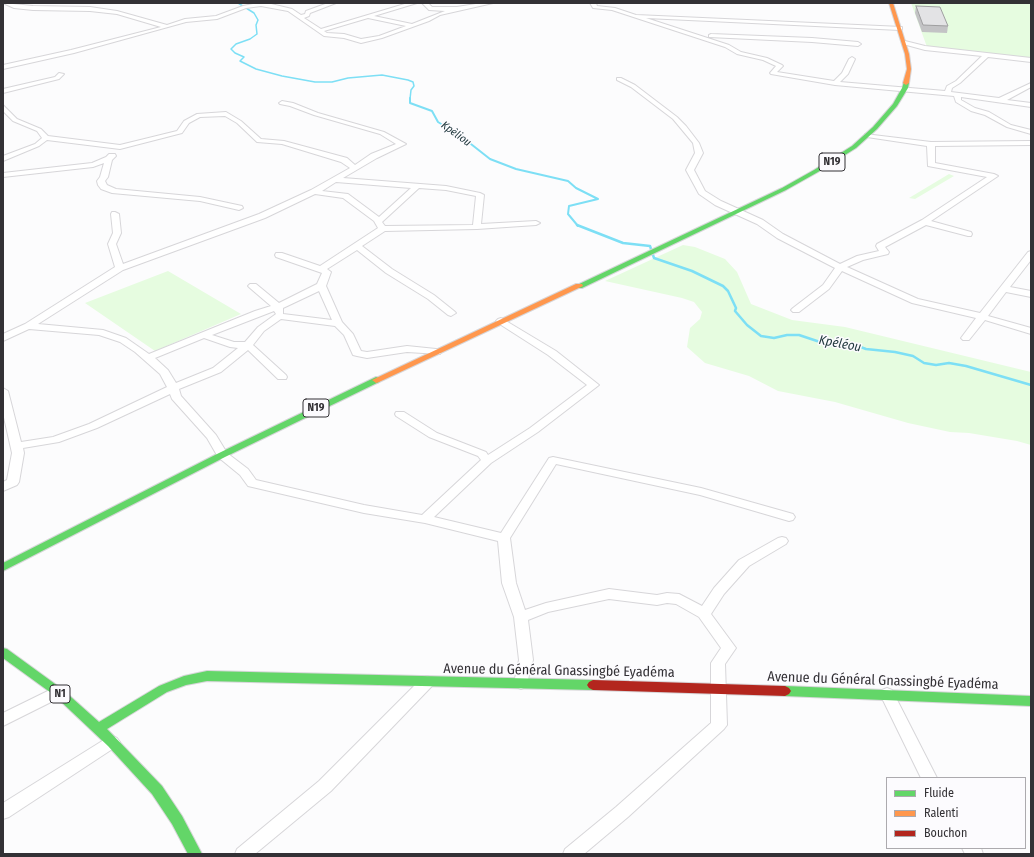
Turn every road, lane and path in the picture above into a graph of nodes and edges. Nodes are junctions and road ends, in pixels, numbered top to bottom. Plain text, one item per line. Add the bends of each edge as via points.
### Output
1 (6, 3) edge
2 (333, 3) edge
3 (414, 3) edge
4 (425, 3) edge
5 (481, 3) edge
6 (490, 3) edge
7 (593, 3) edge
8 (262, 4) edge
9 (890, 4) edge
10 (457, 9) junction
11 (366, 16) junction
12 (637, 16) junction
13 (301, 17) junction
14 (410, 25) junction
15 (167, 27) junction
16 (900, 28) junction
17 (318, 31) junction
18 (698, 36) junction
19 (858, 44) dead end
20 (906, 46) junction
21 (987, 55) junction
22 (852, 59) dead end
23 (1031, 60) edge
24 (3, 67) edge
25 (61, 74) dead end
26 (619, 79) dead end
27 (835, 83) junction
28 (1031, 85) edge
29 (904, 88) junction
30 (3, 91) edge
31 (948, 93) junction
32 (957, 94) junction
33 (1001, 100) junction
34 (282, 104) dead end
35 (1031, 105) edge
36 (3, 107) edge
37 (1031, 132) edge
38 (867, 135) junction
39 (46, 138) junction
40 (1031, 142) edge
41 (931, 144) junction
42 (120, 147) junction
43 (3, 159) edge
44 (108, 159) junction
45 (355, 169) junction
46 (3, 175) edge
47 (335, 180) junction
48 (417, 186) junction
49 (314, 192) junction
50 (240, 208) dead end
51 (737, 211) junction
52 (115, 214) dead end
53 (379, 220) junction
54 (925, 222) junction
55 (536, 223) dead end
56 (477, 228) junction
57 (383, 229) junction
58 (968, 234) dead end
59 (357, 246) junction
60 (279, 255) dead end
61 (1031, 255) edge
62 (840, 267) junction
63 (120, 268) junction
64 (321, 269) junction
65 (253, 286) dead end
66 (321, 286) junction
67 (1005, 289) junction
68 (1031, 294) edge
69 (796, 310) dead end
70 (278, 312) junction
71 (451, 313) dead end
72 (983, 317) junction
73 (501, 321) junction
74 (338, 323) junction
75 (28, 326) junction
76 (1031, 331) edge
77 (203, 335) junction
78 (3, 338) edge
79 (966, 338) dead end
80 (248, 344) junction
81 (436, 352) junction
82 (147, 358) junction
83 (282, 377) dead end
84 (173, 388) junction
85 (3, 391) edge
86 (400, 414) dead end
87 (16, 446) junction
88 (222, 455) junction
89 (487, 461) junction
90 (3, 487) edge
91 (789, 517) dead end
92 (425, 519) junction
93 (504, 538) junction
94 (782, 541) dead end
95 (3, 567) edge
96 (704, 614) junction
97 (520, 617) junction
98 (3, 652) edge
99 (427, 682) junction
100 (521, 683) junction
101 (720, 689) junction
102 (58, 692) junction
103 (887, 694) junction
104 (1031, 701) edge
105 (3, 720) edge
106 (99, 728) junction
107 (112, 742) junction
108 (928, 777) edge
109 (3, 812) edge
110 (195, 854) edge
111 (243, 854) edge
112 (571, 854) edge

1 - 15 street via 33,8 90,9
2 - 13 street
3 - 11 street
4 - 10 street via 431,9
5 - 6 street
5 - 10 street
7 - 12 street via 595,7
8 - 13 street via 290,10
8 - 15 street via 217,17 185,21
9 - 16 main road, N19
10 - 14 street
11 - 14 street
11 - 17 street
12 - 16 street
12 - 18 street
13 - 17 street
14 - 17 street via 362,41 326,35
15 - 24 street
16 - 20 main road, N19
18 - 19 street
18 - 27 street via 780,66 773,73
20 - 21 street
20 - 29 main road, N19 via 909,69
21 - 23 street
21 - 31 street via 963,78 949,87
22 - 27 street via 845,74
25 - 30 street via 57,78
26 - 51 street via 633,86 684,127 696,143 699,153 690,170 702,192 718,203
27 - 29 street
28 - 33 street
29 - 31 street
29 - 38 main road, N19 via 895,105
31 - 32 street
32 - 33 street
32 - 37 street via 958,101 973,110 987,113 1008,126
33 - 35 street
34 - 45 street via 291,104 382,133 402,144 374,156
36 - 39 street via 15,120 39,130
38 - 41 street
38 - 51 main road, N19 via 801,181
39 - 42 street
39 - 43 street via 37,145
40 - 41 street
41 - 54 street via 931,164 994,176
42 - 44 street
42 - 45 street via 180,132 186,122 199,115 226,114 239,122 259,141 282,142 344,160
44 - 46 street via 93,165
44 - 50 street via 101,181 102,186 109,189 200,199
45 - 47 street
47 - 48 street
47 - 49 street
48 - 53 street
48 - 56 street via 446,188 480,195
49 - 53 street via 345,196
49 - 63 street via 255,218
51 - 62 street
51 - 73 main road, N19
52 - 63 street via 117,234 112,244
53 - 57 street
54 - 58 street
54 - 62 street via 880,246 885,252 860,258
55 - 56 street
56 - 57 street
57 - 59 street
59 - 64 street
59 - 71 street
60 - 64 street
61 - 67 street
62 - 69 street via 826,287
62 - 72 street via 915,301
63 - 75 street
64 - 66 street via 327,272
65 - 70 street
66 - 70 street
66 - 74 street
67 - 68 street
67 - 72 street
70 - 74 street via 306,320
70 - 77 street
70 - 80 street
72 - 76 street
72 - 79 street
73 - 81 main road, N19
73 - 89 street via 552,353 594,385
74 - 81 street via 348,334 355,352 361,355 407,349
75 - 78 street
75 - 82 street via 100,332 124,340
77 - 80 street via 233,345
77 - 82 street
80 - 83 street
80 - 84 street via 217,370
81 - 88 main road, N19
82 - 84 street via 164,372
84 - 87 street via 55,440
84 - 88 street via 176,397 212,437
85 - 87 street
86 - 89 street via 433,435 482,454
87 - 90 street via 18,452 12,482
88 - 92 street via 244,472 252,483 364,509
88 - 95 main road, N19
89 - 92 street
91 - 93 street via 701,492 553,460
92 - 93 street
93 - 97 street via 509,583
94 - 96 street via 744,563 719,591
96 - 97 street via 678,599 657,600 609,594 546,608
96 - 101 street via 729,648 718,663
97 - 100 street via 526,660
98 - 102 main road, N1
99 - 100 main road, Avenue du Général Gnassingbé Eyadéma
99 - 106 main road, Avenue du Général Gnassingbé Eyadéma via 207,676 163,689
99 - 111 street via 325,786
100 - 101 main road, Avenue du Général Gnassingbé Eyadéma
101 - 103 main road, Avenue du Général Gnassingbé Eyadéma
101 - 112 street via 719,725
102 - 105 street
102 - 106 main road, N1
103 - 104 main road, Avenue du Général Gnassingbé Eyadéma
103 - 108 street
106 - 107 main road, N1
107 - 109 street
107 - 110 main road, N1 via 157,790

